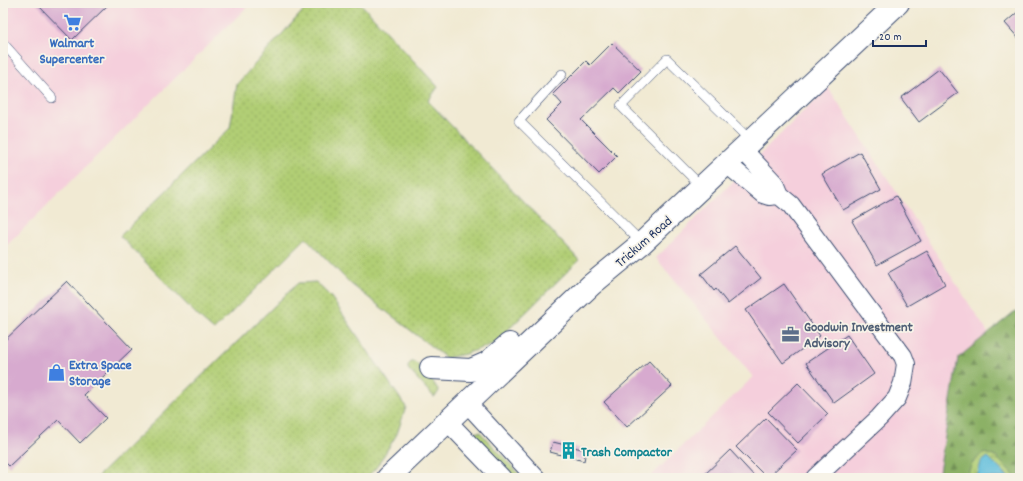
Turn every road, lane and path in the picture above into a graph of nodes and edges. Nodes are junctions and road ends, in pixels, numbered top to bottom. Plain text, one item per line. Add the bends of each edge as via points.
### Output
1 (898, 3) edge
2 (3, 44) edge
3 (562, 74) dead end
4 (52, 98) dead end
5 (740, 151) junction
6 (702, 187) junction
7 (642, 243) junction
8 (589, 286) junction
9 (431, 368) dead end
10 (467, 403) junction
11 (448, 422) junction
12 (388, 478) edge
13 (502, 478) edge
14 (536, 478) edge
15 (815, 478) edge

1 - 5 street, Trickum Road
2 - 4 lane
3 - 7 lane via 518,121
5 - 6 street, Trickum Road
5 - 6 lane via 667,59 621,106
5 - 15 street via 763,194 779,195 791,205 903,356 906,364 903,384 897,398
6 - 7 street, Trickum Road
7 - 8 street, Trickum Road
8 - 9 street via 571,290 487,363 471,370
8 - 10 street, Trickum Road
10 - 11 street, Trickum Road
10 - 14 street
11 - 12 street, Trickum Road
11 - 13 street

